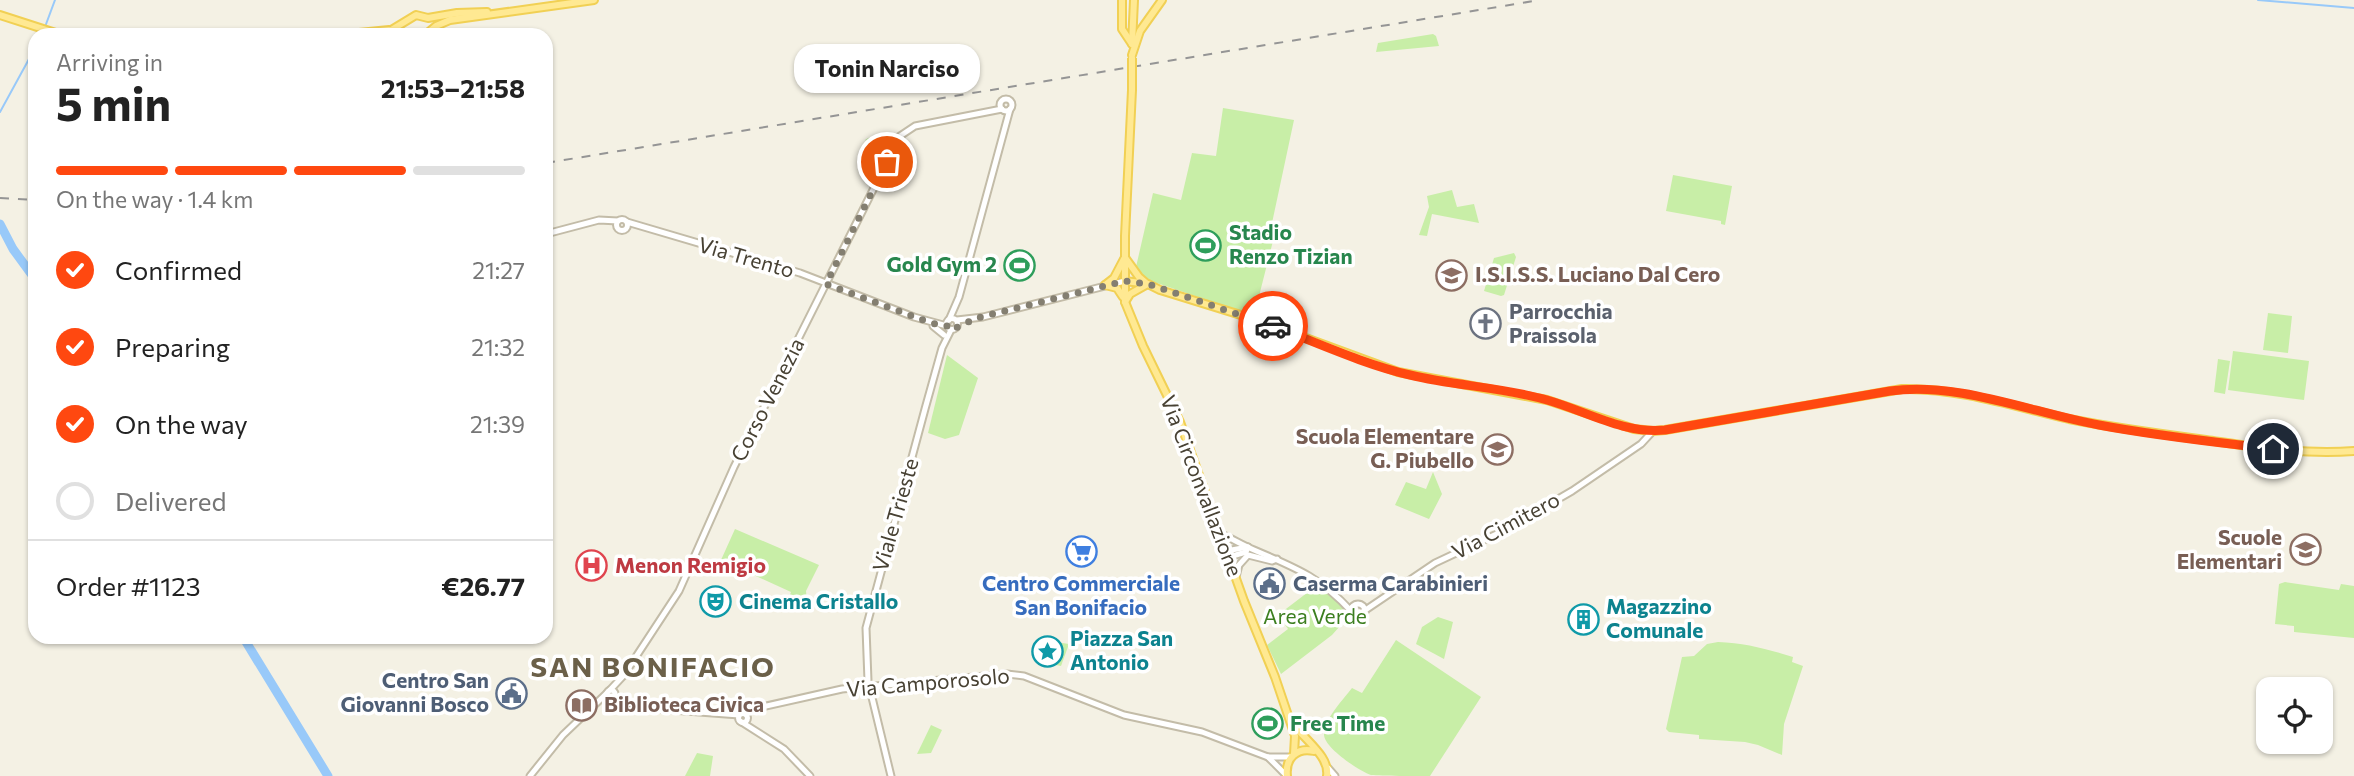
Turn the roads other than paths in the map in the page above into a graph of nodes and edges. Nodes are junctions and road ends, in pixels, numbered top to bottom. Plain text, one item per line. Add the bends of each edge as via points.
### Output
1 (594, 0) edge
2 (1122, 0) edge
3 (1133, 0) edge
4 (1162, 0) edge
5 (1134, 12) junction
6 (492, 13) junction
7 (3, 16) edge
8 (425, 18) junction
9 (1149, 18) junction
10 (42, 28) edge
11 (393, 28) edge
12 (428, 28) edge
13 (434, 28) edge
14 (1132, 44) junction
15 (1132, 56) junction
16 (905, 131) joint
17 (618, 223) junction
18 (627, 225) junction
19 (553, 232) edge
20 (1125, 257) junction
21 (1125, 281) junction
22 (826, 284) junction
23 (1148, 284) junction
24 (1105, 285) junction
25 (1125, 302) junction
26 (974, 318) junction
27 (924, 320) junction
28 (931, 323) junction
29 (952, 323) junction
30 (944, 335) junction
31 (943, 346) junction
32 (1643, 430) junction
33 (1653, 431) junction
34 (1637, 446) junction
35 (2354, 452) edge
36 (1219, 533) junction
37 (1248, 547) junction
38 (1227, 554) junction
39 (1277, 559) junction
40 (1236, 577) junction
41 (1342, 600) junction
42 (1361, 607) junction
43 (1351, 611) junction
44 (869, 686) junction
45 (611, 694) junction
46 (740, 717) junction
47 (1290, 719) junction
48 (1319, 753) junction
49 (1292, 756) junction
50 (1268, 757) junction
51 (1328, 768) junction
52 (530, 775) edge
53 (1287, 775) edge
54 (810, 776) edge
55 (891, 776) edge
56 (1327, 776) edge
57 (1335, 776) edge

1 - 6 main road
2 - 14 main road via 1122,29
3 - 5 main road, Via Circonvallazione
4 - 9 main road
5 - 9 main road
5 - 14 main road, Via Circonvallazione
6 - 8 main road
6 - 13 main road via 444,21
7 - 10 main road
8 - 11 main road via 416,15
8 - 12 main road
9 - 15 main road via 1137,36
14 - 15 main road, Via Circonvallazione
15 - 20 main road, Via Circonvallazione, bridge
16 - 22 street, Corso Venezia
16 - 29 street, Viale Trieste via 1004,108 1007,127
17 - 18 street, Via Trento via 624,219
17 - 18 street, Via Trento via 621,230
17 - 19 street via 599,220
18 - 22 street, Via Trento
20 - 21 main road, Via Circonvallazione
20 - 23 main road
20 - 24 main road
21 - 23 main road
21 - 24 street
21 - 25 main road, Via Circonvallazione
22 - 27 street, Via Trento
22 - 45 street, Corso Venezia via 734,467 679,591
23 - 25 main road
23 - 32 main road via 1398,372 1519,393
24 - 25 main road via 1117,288
24 - 26 street
25 - 36 main road, Via Circonvallazione via 1180,422
26 - 29 street
26 - 29 street
27 - 28 street, Via Trento
27 - 29 street, Via Trento
28 - 29 street, Via Trento
28 - 30 street
29 - 30 street, Viale Trieste
29 - 31 street, Viale Trieste
30 - 31 street, Viale Trieste
31 - 44 street, Viale Trieste via 868,616
32 - 33 main road
32 - 34 street
33 - 34 street, Via Cimitero
33 - 35 main road via 1890,391 1927,389 2149,433 2298,452
34 - 42 street, Via Cimitero via 1547,507 1435,563
36 - 37 street
36 - 38 main road, Via Circonvallazione
37 - 38 street via 1246,552
37 - 39 street
38 - 40 main road, Via Circonvallazione
39 - 40 street via 1248,555
39 - 41 street via 1312,576
40 - 47 main road, Via Circonvallazione
41 - 42 street
41 - 43 street
42 - 43 street, Via Cimitero
42 - 43 street via 1358,618
44 - 46 street, Via Camporosolo via 753,709
44 - 50 street, Via Camporosolo via 1024,676 1124,715 1202,732
44 - 55 street, Viale Trieste
45 - 46 street, Via Camporosolo via 625,703 659,710
45 - 52 street via 563,735
46 - 54 street via 784,749
47 - 48 main road, Via Circonvallazione
47 - 49 main road, Via Circonvallazione via 1296,743
48 - 49 main road via 1306,749
48 - 51 main road, Via Circonvallazione
49 - 50 street, Via Camporosolo
49 - 53 main road, Via Circonvallazione
50 - 53 street, Via Camporosolo
51 - 56 main road
51 - 57 street

